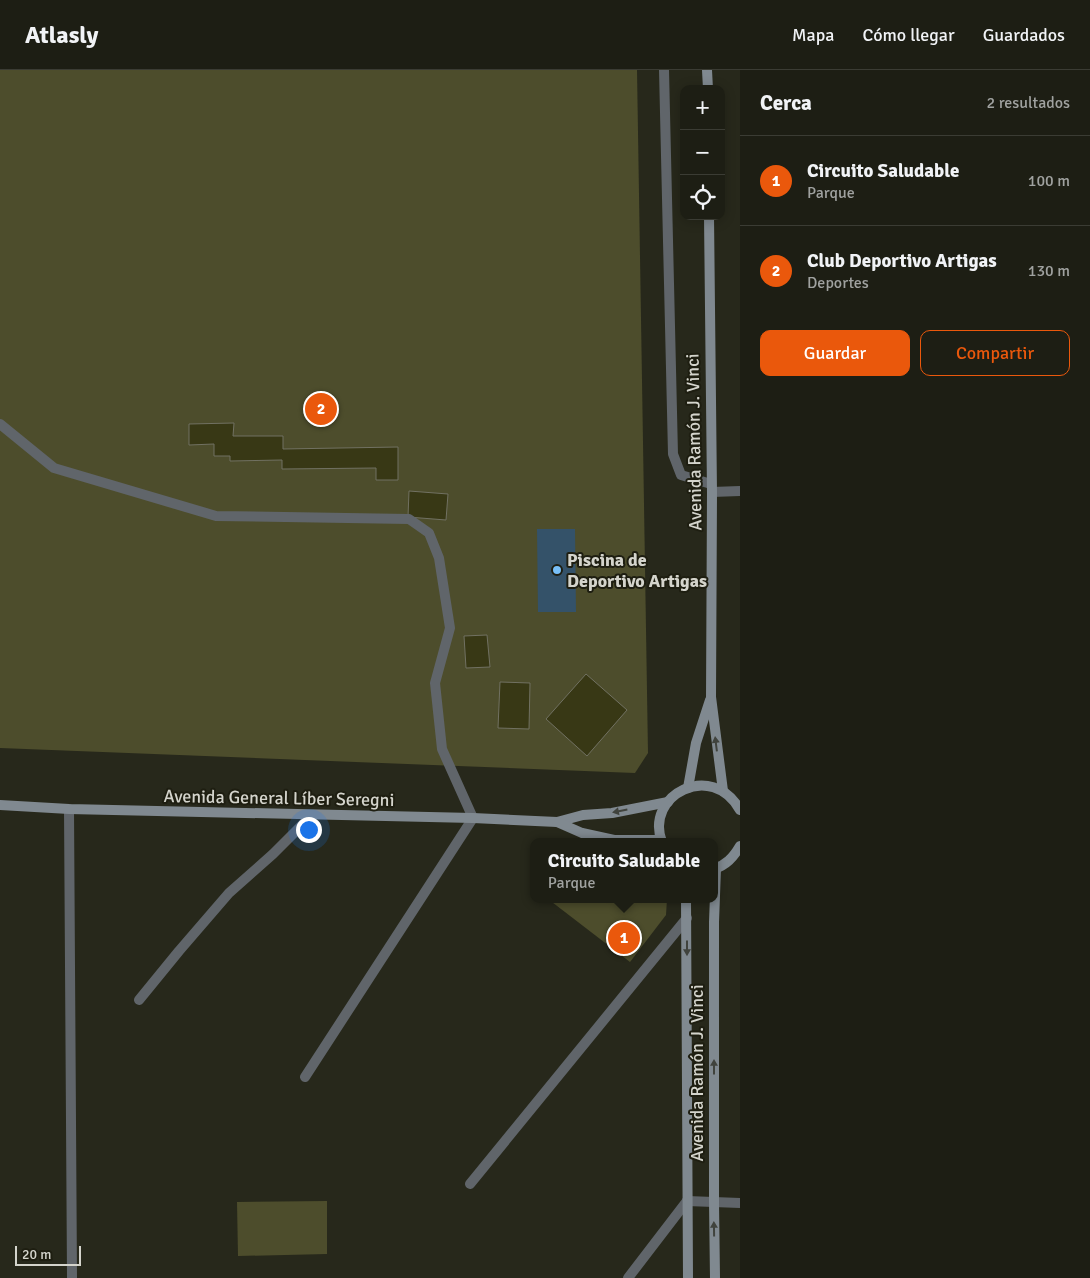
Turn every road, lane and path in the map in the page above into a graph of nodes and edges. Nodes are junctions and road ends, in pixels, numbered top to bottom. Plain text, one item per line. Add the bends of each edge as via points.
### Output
1 (664, 70) edge
2 (707, 70) edge
3 (708, 85) edge
4 (709, 220) edge
5 (0, 424) edge
6 (711, 488) junction
7 (740, 491) edge
8 (711, 697) junction
9 (688, 788) junction
10 (723, 791) junction
11 (668, 802) junction
12 (0, 805) edge
13 (69, 809) junction
14 (740, 809) edge
15 (312, 815) junction
16 (474, 818) junction
17 (557, 822) junction
18 (606, 838) edge
19 (660, 838) edge
20 (739, 848) edge
21 (718, 868) edge
22 (686, 903) edge
23 (714, 903) edge
24 (687, 918) junction
25 (139, 1000) dead end
26 (305, 1077) dead end
27 (470, 1184) dead end
28 (687, 1201) junction
29 (714, 1202) junction
30 (740, 1203) edge
31 (72, 1278) edge
32 (628, 1278) edge
33 (688, 1278) edge
34 (715, 1278) edge

1 - 6 street via 673,454 681,475
2 - 3 street
4 - 6 street, Avenida Ramón J. Vinci
5 - 16 street via 54,468 216,516 409,519 429,534 439,558 450,628 436,683 442,749
6 - 7 street
6 - 8 street, Avenida Ramón J. Vinci
8 - 9 street, Avenida Ramón J. Vinci via 696,744
10 -> 8 street, Avenida Ramón J. Vinci
9 - 10 street via 712,786
9 - 11 street
10 - 14 street
11 -> 17 street, Avenida General Líber Seregni
11 - 19 street via 659,824
12 - 13 street, Avenida General Líber Seregni
13 - 15 street, Avenida General Líber Seregni
13 - 31 street
15 - 16 street, Avenida General Líber Seregni
15 - 25 street via 229,892
16 - 17 street, Avenida General Líber Seregni
16 - 26 street
17 - 18 street, Avenida General Líber Seregni
20 - 21 street via 727,863
22 - 24 street, Avenida Ramón J. Vinci
29 -> 23 street, Avenida Ramón J. Vinci
24 - 27 street
24 -> 28 street, Avenida Ramón J. Vinci
28 - 29 street
28 - 32 street
28 - 33 street, Avenida Ramón J. Vinci
29 - 30 street
34 -> 29 street, Avenida Ramón J. Vinci

